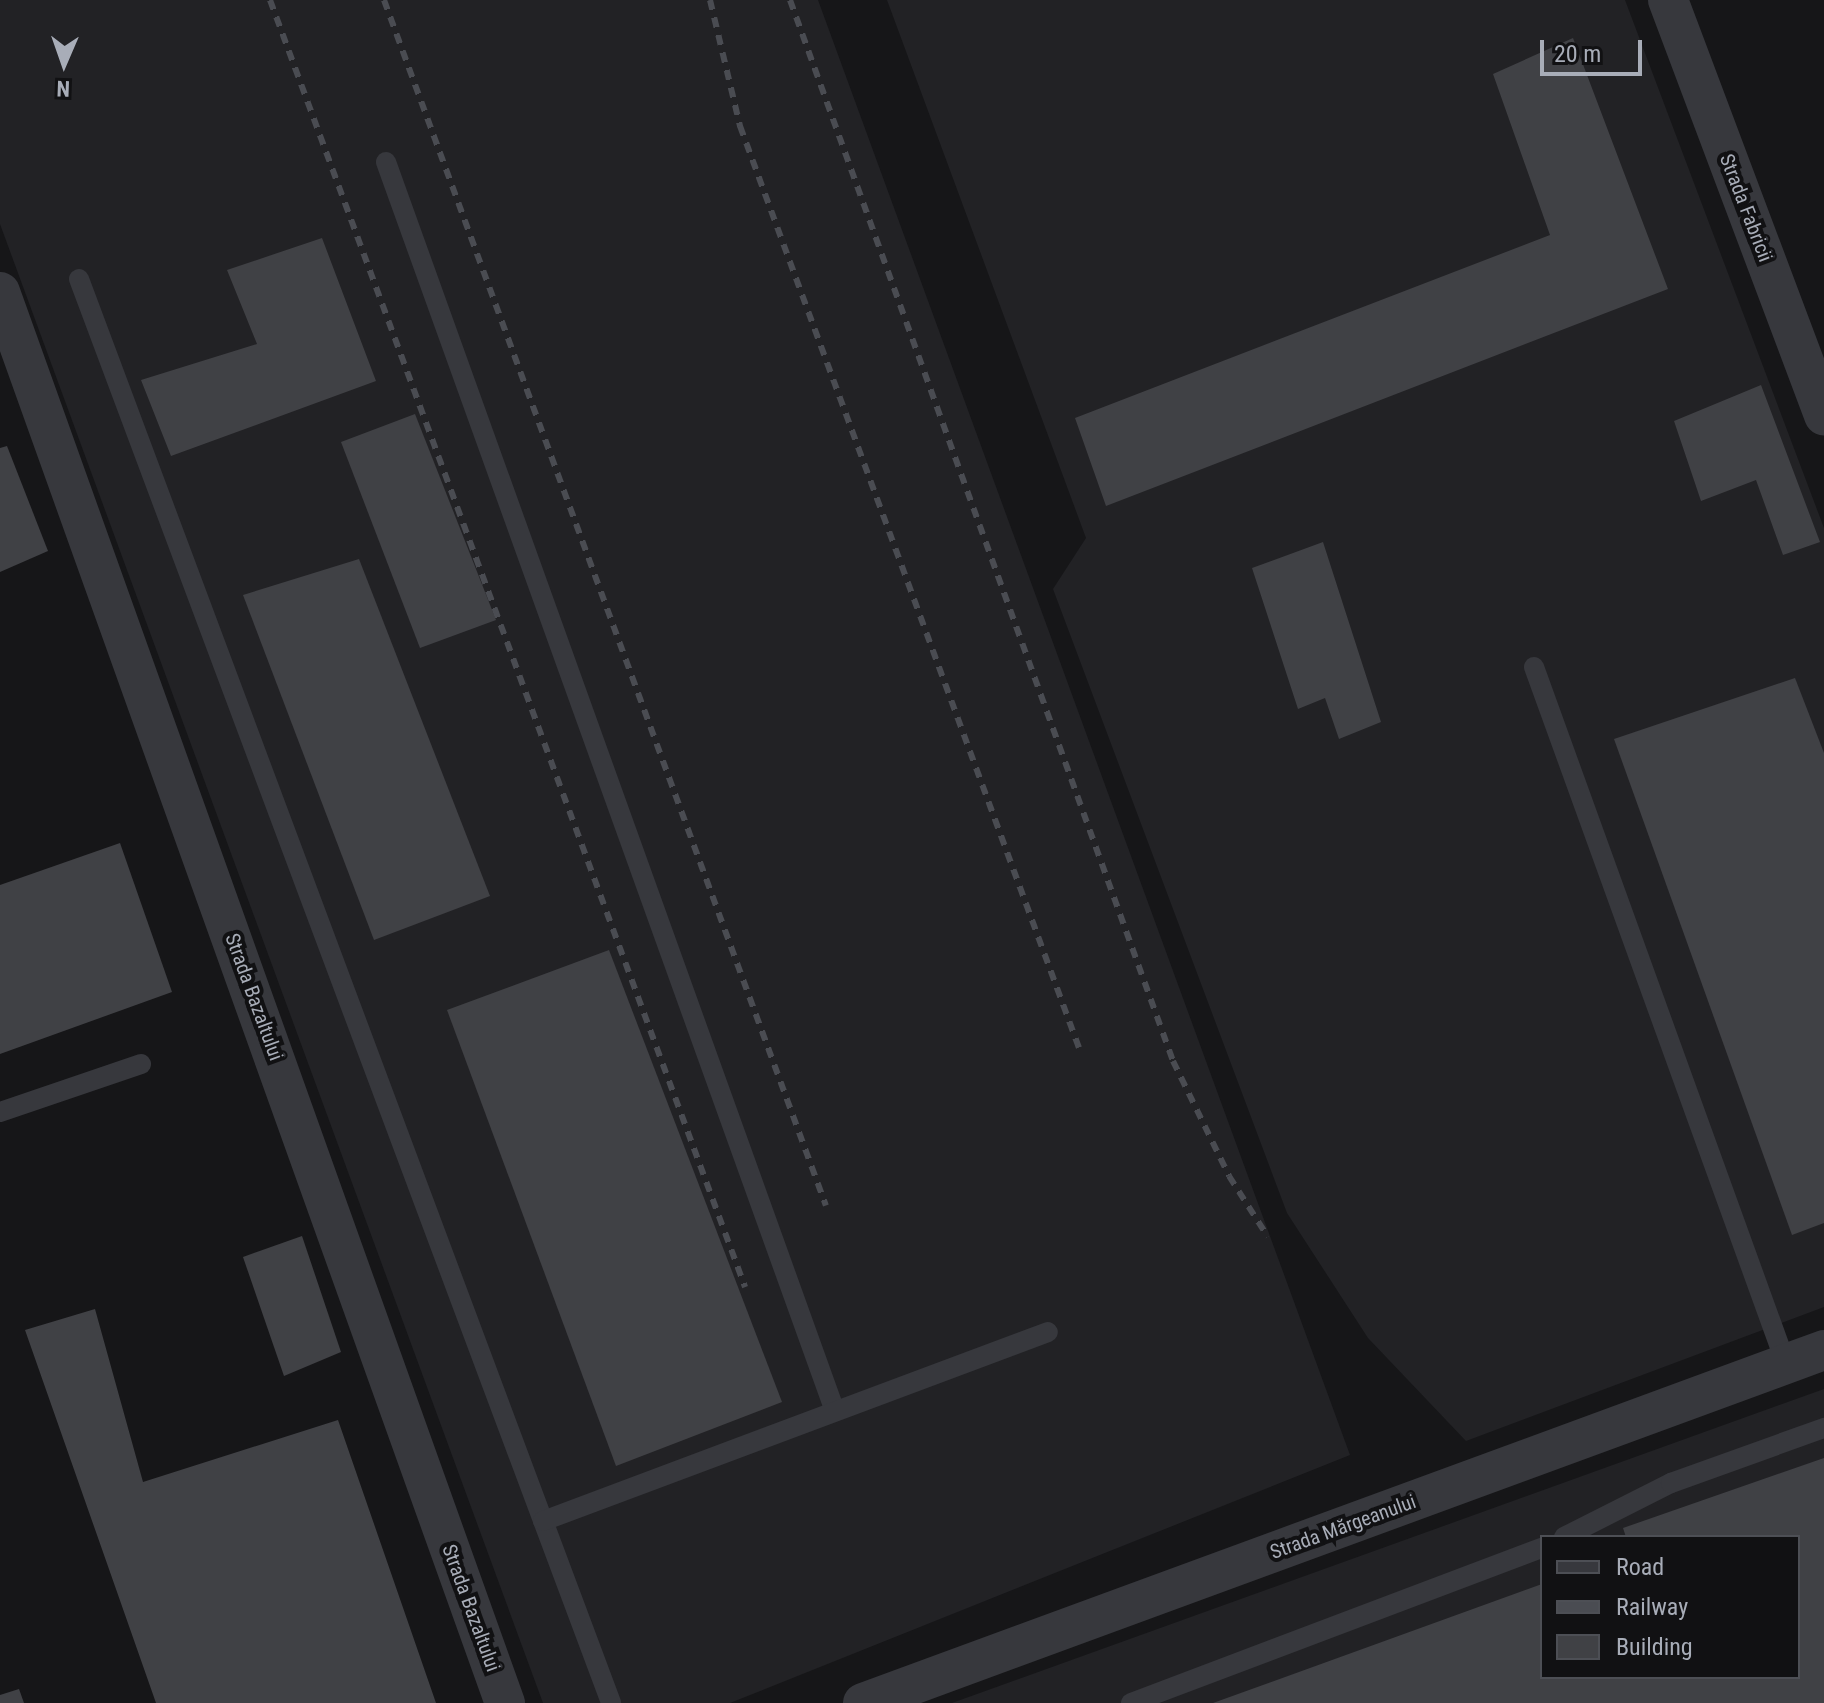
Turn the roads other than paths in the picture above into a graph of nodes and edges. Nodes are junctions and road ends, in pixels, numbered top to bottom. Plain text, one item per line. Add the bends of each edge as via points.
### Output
1 (1668, 0) edge
2 (386, 162) dead end
3 (79, 279) dead end
4 (0, 292) edge
5 (1824, 416) edge
6 (1534, 667) dead end
7 (141, 1064) dead end
8 (0, 1112) edge
9 (1048, 1332) dead end
10 (1824, 1350) edge
11 (1786, 1364) junction
12 (835, 1411) junction
13 (1824, 1428) edge
14 (543, 1521) junction
15 (1568, 1535) edge
16 (1540, 1549) edge
17 (887, 1699) edge
18 (505, 1703) edge
19 (611, 1703) edge
20 (1131, 1703) edge

1 - 5 street, Strada Fabricii
2 - 12 lane
3 - 14 lane
4 - 18 street, Strada Bazaltului
6 - 11 lane
7 - 8 lane
9 - 12 lane
10 - 11 street, Strada Mărgeanului
11 - 17 street, Strada Mărgeanului
12 - 14 lane
13 - 15 lane via 1671,1483
14 - 19 lane
16 - 20 lane

